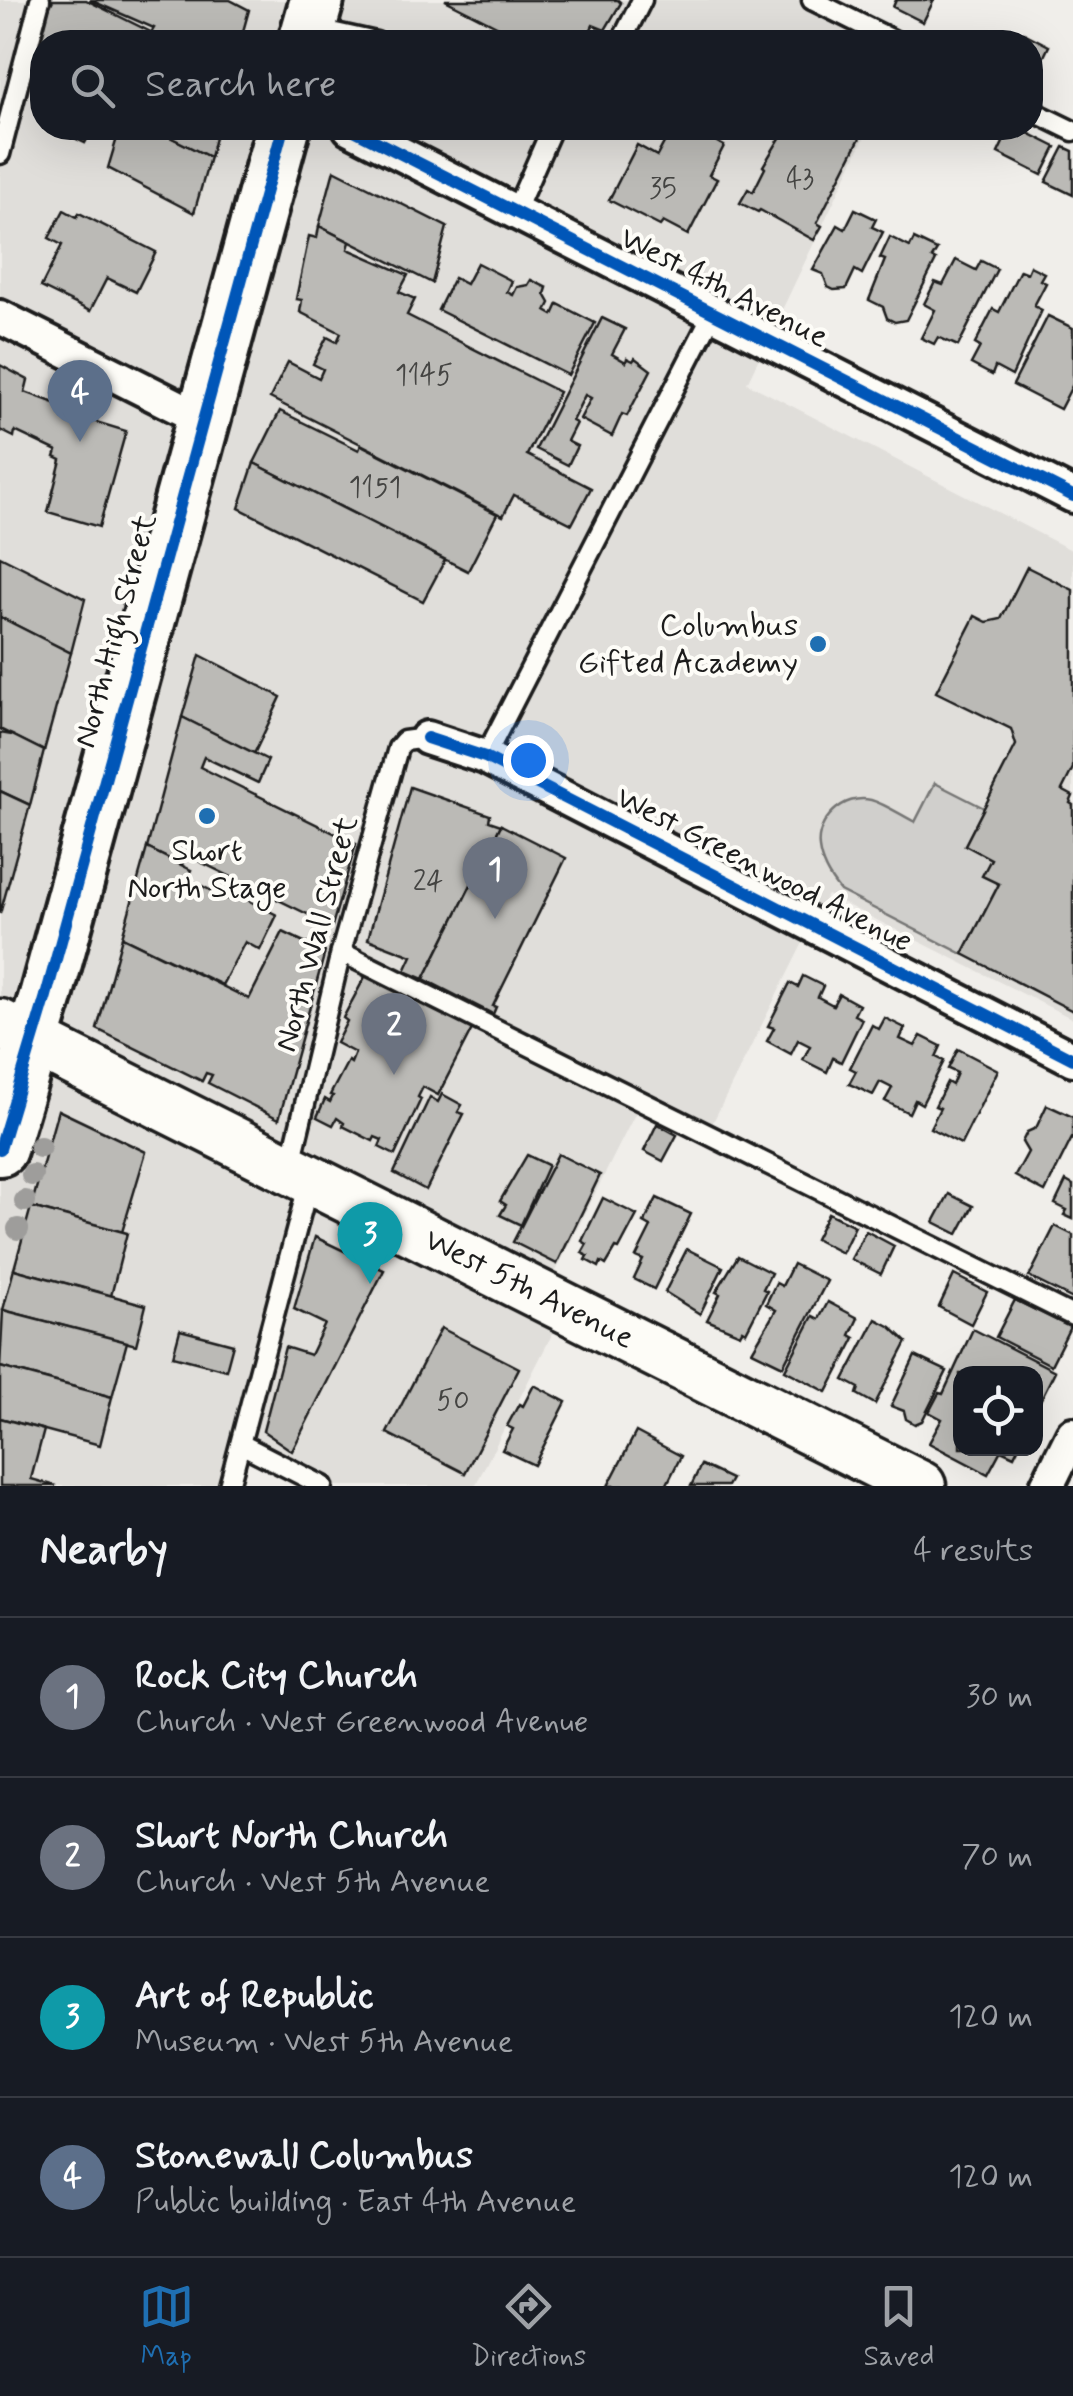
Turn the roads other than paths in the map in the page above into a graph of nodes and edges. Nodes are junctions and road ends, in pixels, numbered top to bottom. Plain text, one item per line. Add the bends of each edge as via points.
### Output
1 (40, 0) edge
2 (642, 0) edge
3 (812, 0) edge
4 (310, 23) edge
5 (32, 30) edge
6 (334, 30) edge
7 (627, 30) edge
8 (873, 30) edge
9 (30, 38) edge
10 (1043, 116) edge
11 (1073, 131) edge
12 (280, 140) edge
13 (374, 140) edge
14 (547, 140) edge
15 (0, 154) edge
16 (515, 212) junction
17 (713, 313) junction
18 (0, 317) edge
19 (202, 419) junction
20 (1073, 496) edge
21 (428, 738) joint
22 (486, 758) junction
23 (341, 952) junction
24 (16, 1032) edge
25 (1073, 1058) edge
26 (0, 1149) edge
27 (300, 1173) junction
28 (1073, 1316) edge
29 (1073, 1434) edge
30 (240, 1444) junction
31 (229, 1486) edge
32 (322, 1486) edge
33 (921, 1486) edge
34 (1047, 1486) edge

1 - 5 lane
2 - 7 lane
3 - 8 lane
4 - 6 lane
9 - 15 lane
10 - 11 lane
12 - 19 main road, North High Street
13 - 16 street, West 4th Avenue
14 - 16 lane
16 - 17 street, West 4th Avenue
17 - 20 street, West 4th Avenue
17 - 22 lane
18 - 19 street
19 - 24 main road, North High Street
21 - 22 street, West Greenwood Avenue
21 - 23 lane, North Wall Street via 398,748
22 - 25 street, West Greenwood Avenue
23 - 27 lane, North Wall Street
23 - 28 lane
24 - 26 main road, North High Street
24 - 27 main road, West 5th Avenue
27 - 30 lane, North Wall Street
27 - 33 main road, West 5th Avenue
29 - 34 street
30 - 31 lane, North Wall Street
30 - 32 lane

